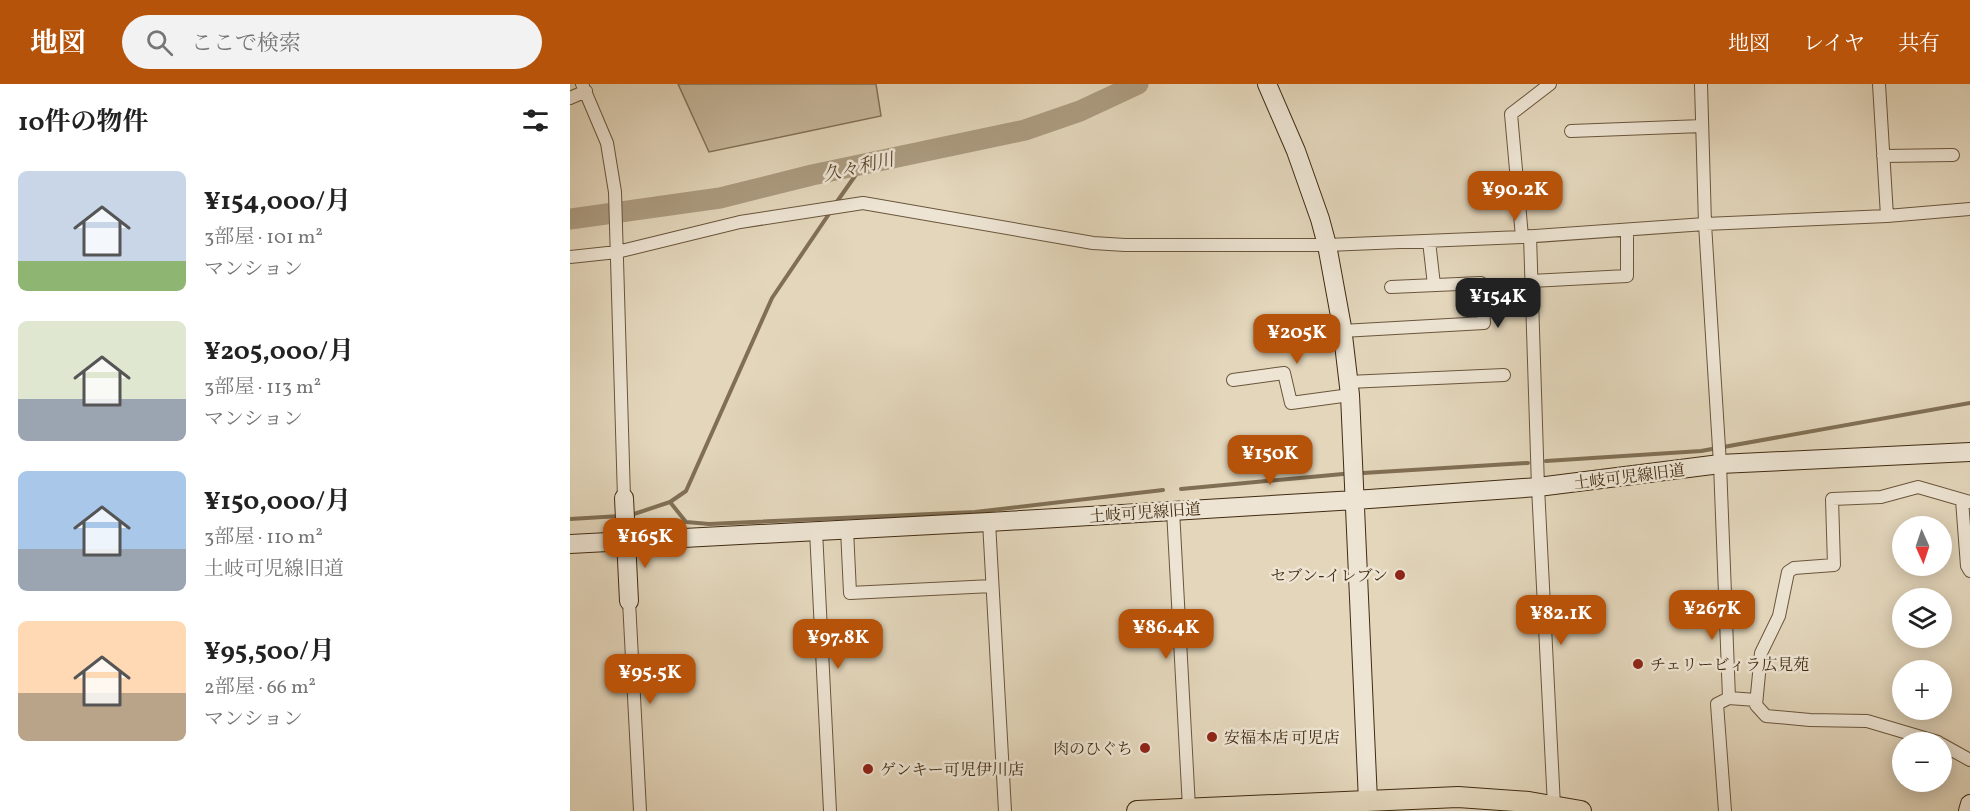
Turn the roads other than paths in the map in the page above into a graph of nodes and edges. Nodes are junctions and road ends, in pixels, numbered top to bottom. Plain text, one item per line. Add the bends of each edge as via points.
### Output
1 (1267, 84) edge
2 (1550, 84) edge
3 (1701, 84) edge
4 (1879, 84) edge
5 (584, 87) edge
6 (570, 98) edge
7 (1702, 126) junction
8 (1571, 131) dead end
9 (1953, 155) dead end
10 (1883, 156) junction
11 (1970, 209) edge
12 (1887, 216) junction
13 (1705, 224) junction
14 (1627, 230) junction
15 (1526, 236) junction
16 (1430, 241) junction
17 (1327, 245) junction
18 (617, 247) junction
19 (570, 257) edge
20 (1531, 281) junction
21 (1434, 285) junction
22 (1391, 287) dead end
23 (1342, 331) junction
24 (1504, 375) dead end
25 (1233, 380) dead end
26 (1349, 388) junction
27 (1970, 452) edge
28 (1720, 460) junction
29 (1538, 487) junction
30 (624, 498) joint
31 (1355, 500) junction
32 (1966, 501) edge
33 (1173, 510) junction
34 (989, 522) junction
35 (847, 529) junction
36 (816, 531) junction
37 (626, 534) junction
38 (570, 544) edge
39 (1970, 571) edge
40 (992, 586) junction
41 (629, 601) joint
42 (1729, 699) junction
43 (1756, 700) junction
44 (1904, 732) edge
45 (1952, 750) edge
46 (1970, 760) edge
47 (1460, 804) edge
48 (1970, 804) edge
49 (1368, 806) edge
50 (1554, 806) junction
51 (1181, 810) edge
52 (640, 811) edge
53 (830, 811) edge
54 (1005, 811) edge
55 (1137, 811) edge
56 (1581, 811) edge
57 (1725, 811) edge
58 (1968, 811) edge

1 - 17 street via 1296,151
2 - 15 street via 1511,114
3 - 7 street
4 - 10 street
5 - 6 street
5 - 18 street via 607,143 615,192
7 - 8 street
7 - 13 street
9 - 10 street
10 - 12 street
11 - 12 street
12 - 13 street
13 - 14 street
13 - 28 street
14 - 15 street
14 - 20 street via 1627,276
15 - 16 street
15 - 20 street
16 - 17 street
16 - 21 street
17 - 18 street via 1093,243 878,204 855,204
17 - 23 street
18 - 19 street
18 - 30 street
20 - 29 street
21 - 22 street
21 - 23 street via 1481,284 1484,323
23 - 26 street
24 - 26 street
25 - 26 street via 1284,373 1291,403
26 - 31 street
27 - 28 street, 土岐可児線旧道
28 - 29 street, 土岐可児線旧道
28 - 42 street
29 - 31 street, 土岐可児線旧道
29 - 50 street
30 - 37 street
31 - 33 street, 土岐可児線旧道
31 - 49 street
32 - 39 street
32 - 43 street via 1918,487 1881,497 1833,499 1834,565 1794,568 1788,572 1779,616 1761,653
33 - 34 street, 土岐可児線旧道
33 - 51 street
34 - 35 street, 土岐可児線旧道
34 - 40 street
35 - 36 street, 土岐可児線旧道
35 - 40 street via 850,593
36 - 37 street, 土岐可児線旧道
36 - 53 street
37 - 38 street, 土岐可児線旧道
37 - 41 street
40 - 54 street
41 - 52 street
42 - 43 street
42 - 57 street via 1717,704
43 - 44 street via 1766,716 1867,721
45 - 46 street
47 - 49 main road
47 - 50 main road
48 - 58 street
49 - 51 main road
50 - 56 main road
51 - 55 main road

